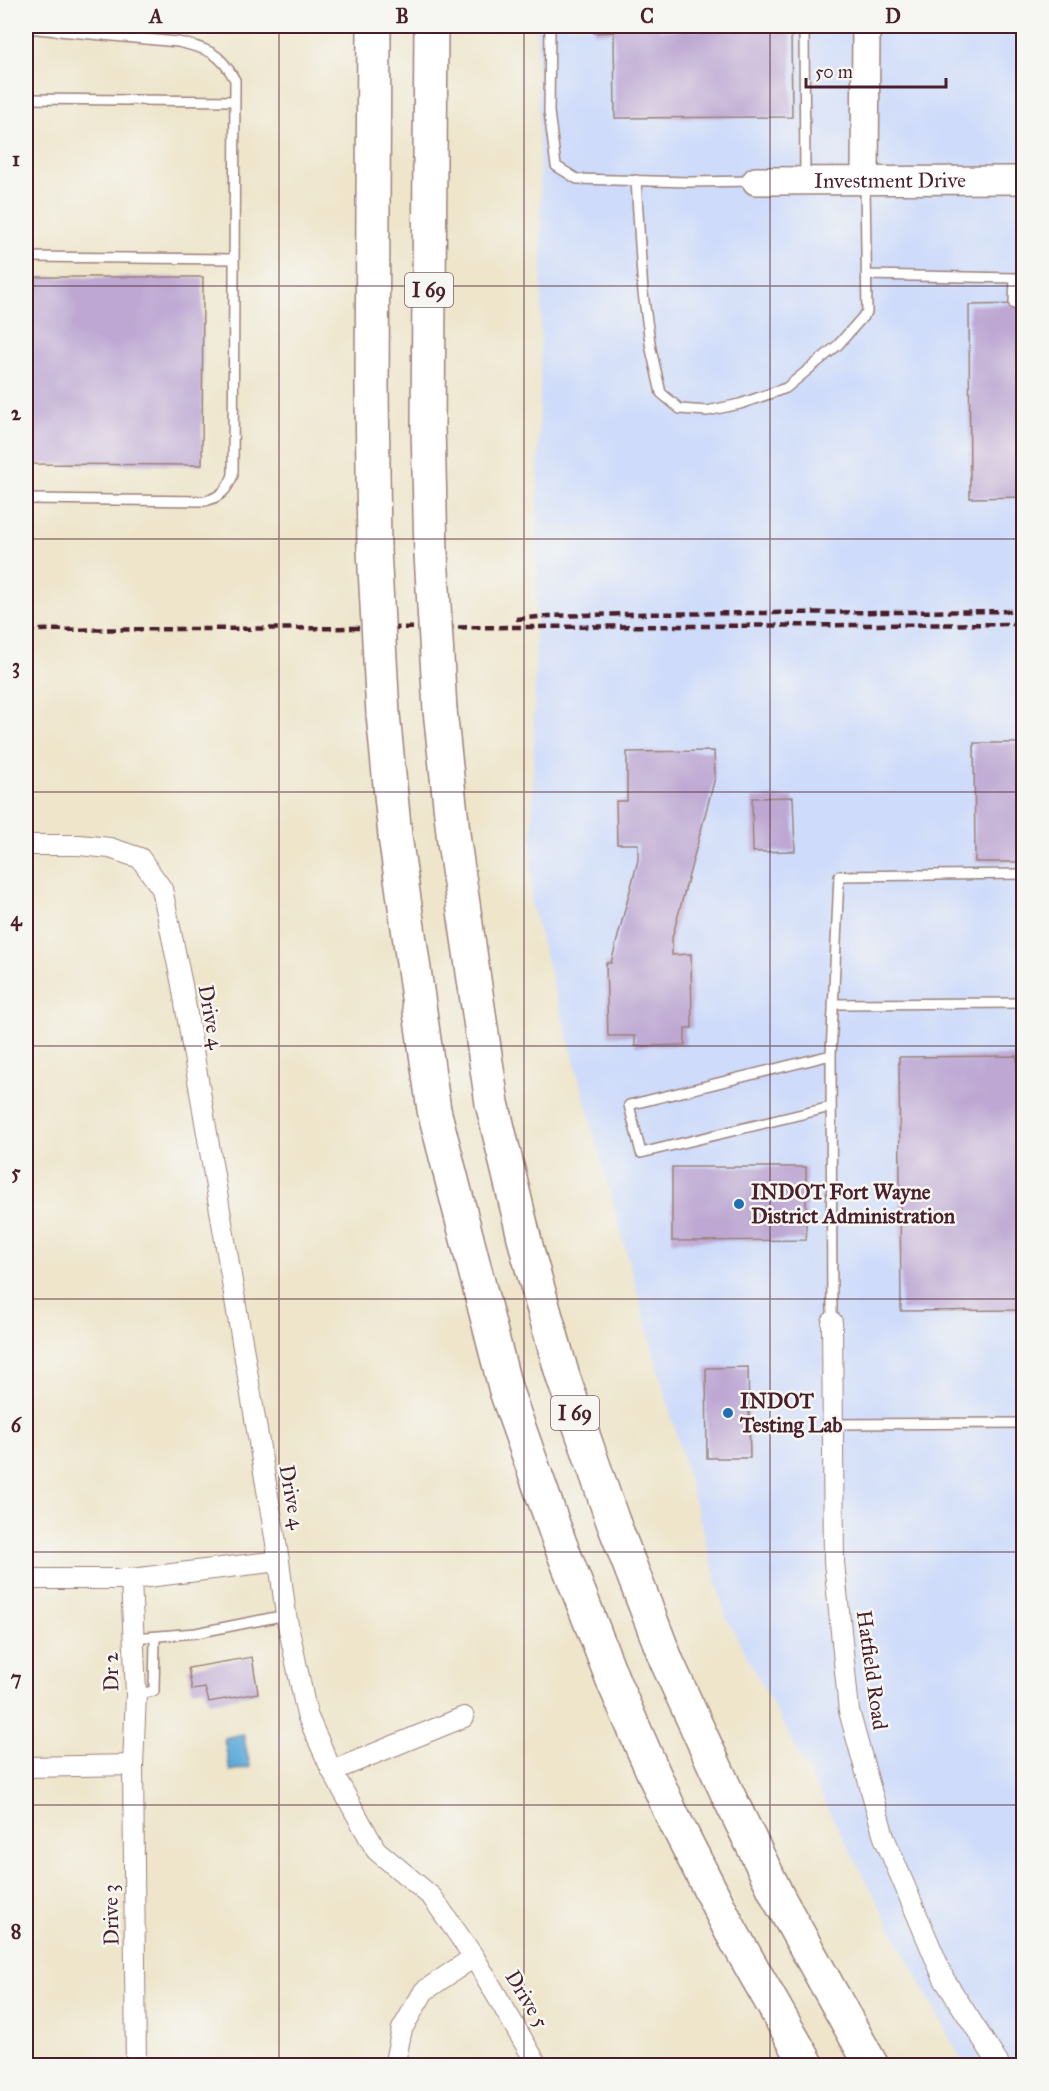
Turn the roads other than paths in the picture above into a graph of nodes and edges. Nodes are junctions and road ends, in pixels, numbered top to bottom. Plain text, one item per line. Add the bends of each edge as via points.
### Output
1 (374, 26) edge
2 (431, 26) edge
3 (550, 26) edge
4 (804, 26) edge
5 (866, 26) edge
6 (26, 28) edge
7 (26, 99) edge
8 (235, 101) junction
9 (636, 180) junction
10 (1023, 180) edge
11 (756, 181) joint
12 (805, 181) junction
13 (865, 181) junction
14 (26, 257) edge
15 (234, 259) junction
16 (867, 275) junction
17 (1014, 304) dead end
18 (26, 499) edge
19 (26, 845) edge
20 (1023, 874) edge
21 (1023, 1003) edge
22 (833, 1004) junction
23 (831, 1054) junction
24 (831, 1107) junction
25 (832, 1322) joint
26 (1023, 1423) edge
27 (833, 1424) junction
28 (279, 1561) junction
29 (26, 1579) edge
30 (131, 1579) junction
31 (286, 1615) junction
32 (134, 1638) junction
33 (155, 1638) junction
34 (136, 1694) junction
35 (464, 1717) dead end
36 (133, 1765) junction
37 (26, 1767) edge
38 (332, 1771) junction
39 (474, 1957) junction
40 (136, 2066) edge
41 (394, 2066) edge
42 (538, 2066) edge
43 (808, 2066) edge
44 (872, 2066) edge
45 (1000, 2066) edge

1 - 43 highway, I 69, bridge via 374,550 383,714 395,836 434,1110 506,1391 614,1683 671,1813 731,1931
2 - 44 highway, I 69, bridge via 431,554 440,710 454,842 492,1103 563,1377 667,1662 779,1899
3 - 9 lane via 549,112 556,166 577,178
4 - 12 lane
5 - 13 street
6 - 8 lane via 196,46 226,63 235,80
7 - 8 lane
8 - 15 lane
9 - 11 lane
9 - 16 lane via 651,349 661,393 680,409 707,411 786,388 838,345 867,312
10 - 13 street, Investment Drive
11 - 12 street, Investment Drive
12 - 13 street, Investment Drive
13 - 16 lane
14 - 15 lane
15 - 18 lane via 233,475 228,488 217,498 206,501
16 - 17 lane via 1015,278
19 - 28 street, Drive 4 via 110,848 140,858 162,889
20 - 22 lane via 839,876
21 - 22 lane
22 - 23 lane
23 - 24 lane
23 - 24 lane via 629,1105 641,1153
24 - 25 lane
25 - 27 street, Hatfield Road
26 - 27 lane
27 - 45 street, Hatfield Road via 834,1562 849,1711 884,1837 944,1979
28 - 30 street
28 - 31 street, Drive 4
29 - 30 street
30 - 32 street, Dr 2
31 - 33 lane
31 - 38 street, Drive 4 via 307,1714
32 - 33 lane
32 - 34 street, Dr 2
33 - 34 lane via 154,1691
34 - 36 street, Dr 2
35 - 38 street
36 - 37 street
36 - 40 street, Drive 3
38 - 39 street, Drive 4 via 376,1850 432,1897
39 - 41 street via 424,1991 402,2030
39 - 42 street, Drive 5

